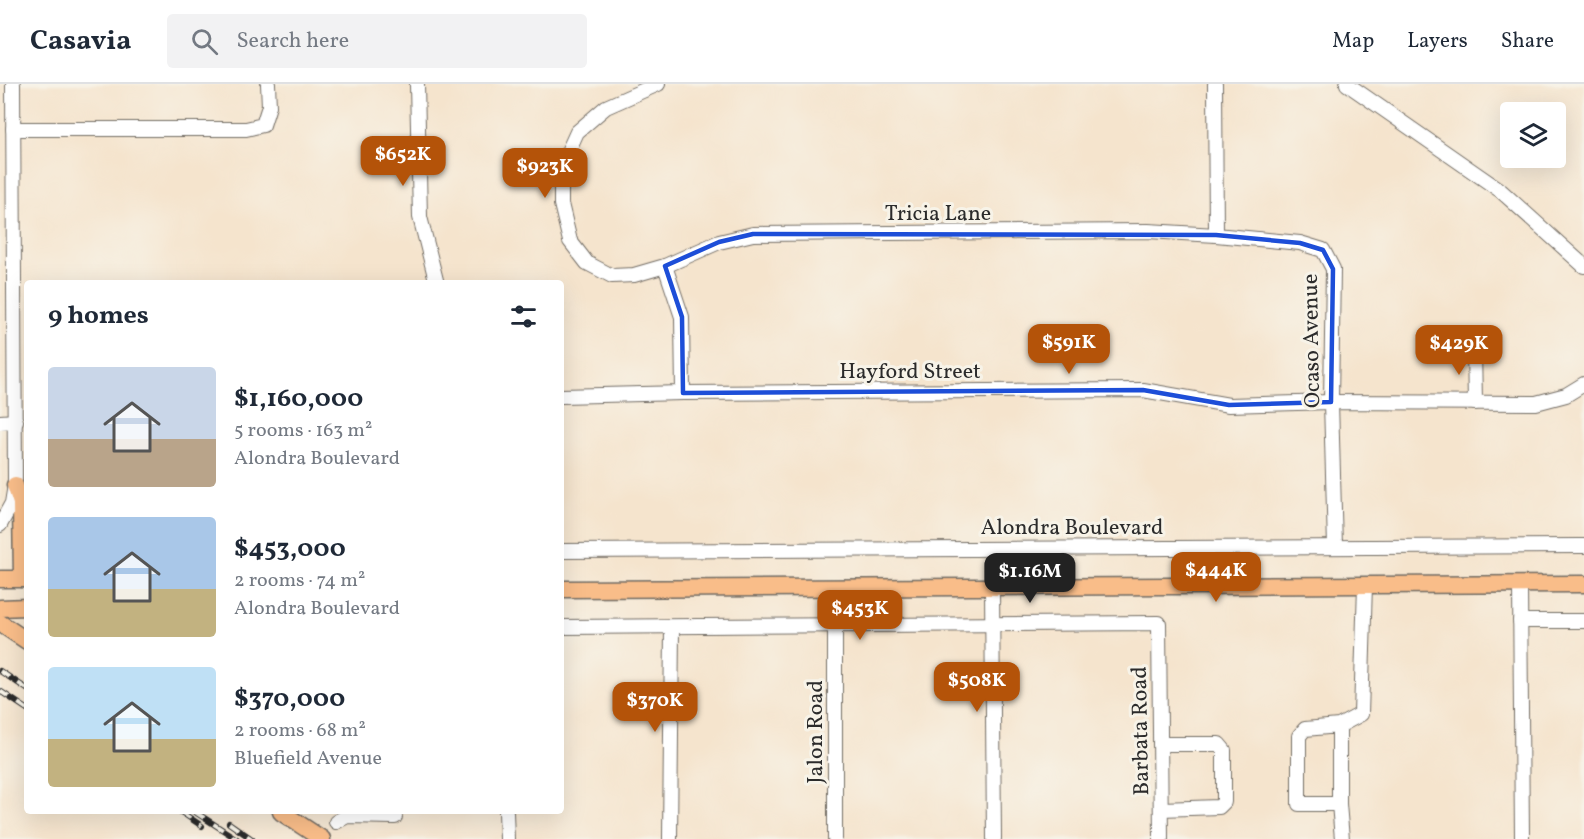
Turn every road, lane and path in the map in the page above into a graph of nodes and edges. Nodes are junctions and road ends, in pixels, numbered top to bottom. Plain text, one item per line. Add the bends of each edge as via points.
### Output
1 (12, 84) edge
2 (268, 84) edge
3 (417, 84) edge
4 (658, 84) edge
5 (1215, 84) edge
6 (1347, 84) edge
7 (13, 129) junction
8 (1216, 235) junction
9 (665, 266) junction
10 (1584, 266) edge
11 (436, 280) edge
12 (21, 323) edge
13 (1474, 348) dead end
14 (1584, 384) edge
15 (683, 393) junction
16 (564, 396) edge
17 (1331, 402) junction
18 (1475, 403) junction
19 (16, 421) junction
20 (0, 422) edge
21 (15, 485) junction
22 (0, 525) edge
23 (1584, 546) edge
24 (1335, 547) junction
25 (564, 551) edge
26 (0, 579) edge
27 (24, 579) edge
28 (1520, 584) junction
29 (1584, 584) edge
30 (1365, 585) junction
31 (992, 586) junction
32 (564, 589) edge
33 (24, 607) edge
34 (0, 608) edge
35 (1520, 621) junction
36 (1584, 621) edge
37 (0, 623) edge
38 (992, 624) junction
39 (835, 625) junction
40 (564, 627) edge
41 (672, 627) junction
42 (24, 639) edge
43 (1339, 726) junction
44 (1160, 744) junction
45 (1339, 804) junction
46 (1161, 809) junction
47 (284, 814) edge
48 (506, 814) edge
49 (337, 817) edge
50 (395, 817) dead end
51 (324, 839) edge
52 (507, 839) edge
53 (670, 839) edge
54 (835, 839) edge
55 (994, 839) edge
56 (1161, 839) edge
57 (1342, 839) edge
58 (1522, 839) edge

1 - 7 street
2 - 7 street via 269,106 263,124 246,129
3 - 11 street via 420,217
4 - 9 street, Tricia Lane via 606,107 577,132 561,167 561,204 570,241 587,263 612,276 634,275
5 - 8 street
6 - 10 street via 1501,191
7 - 12 street
8 - 9 street, Tricia Lane via 1148,231 753,234 719,242
8 - 17 street, Ocaso Avenue via 1300,243 1323,250 1333,269
9 - 15 street via 682,317
12 - 19 street
13 - 18 street
14 - 18 street, Hayford Street via 1566,395 1536,403
15 - 16 street, Hayford Street
15 - 17 street, Hayford Street via 1143,390 1229,405
17 - 18 street, Hayford Street
17 - 24 street, Ocaso Avenue
19 - 20 street
19 - 21 street
21 - 22 street via 12,503
21 - 27 main road via 21,503
23 - 24 street, Alondra Boulevard
24 - 25 street, Alondra Boulevard
26 - 27 main road
28 - 29 main road
28 - 30 main road
28 - 35 street
30 - 31 main road
30 - 43 street via 1361,714
31 - 32 main road
31 - 38 street
33 - 34 main road
35 - 36 street
35 - 58 street
37 - 42 main road
38 - 39 street
38 - 44 street, Barbata Road via 1159,623
38 - 55 street
39 - 41 street
39 - 54 street, Jalon Road
40 - 41 street
41 - 53 street
43 - 45 street
43 - 45 street via 1305,729 1299,736 1299,804
44 - 46 street, Barbata Road
44 - 46 street via 1219,744 1224,750 1224,802 1219,807
45 - 57 street
46 - 56 street, Barbata Road
47 - 51 main road
48 - 52 street
49 - 50 street
49 - 51 street

